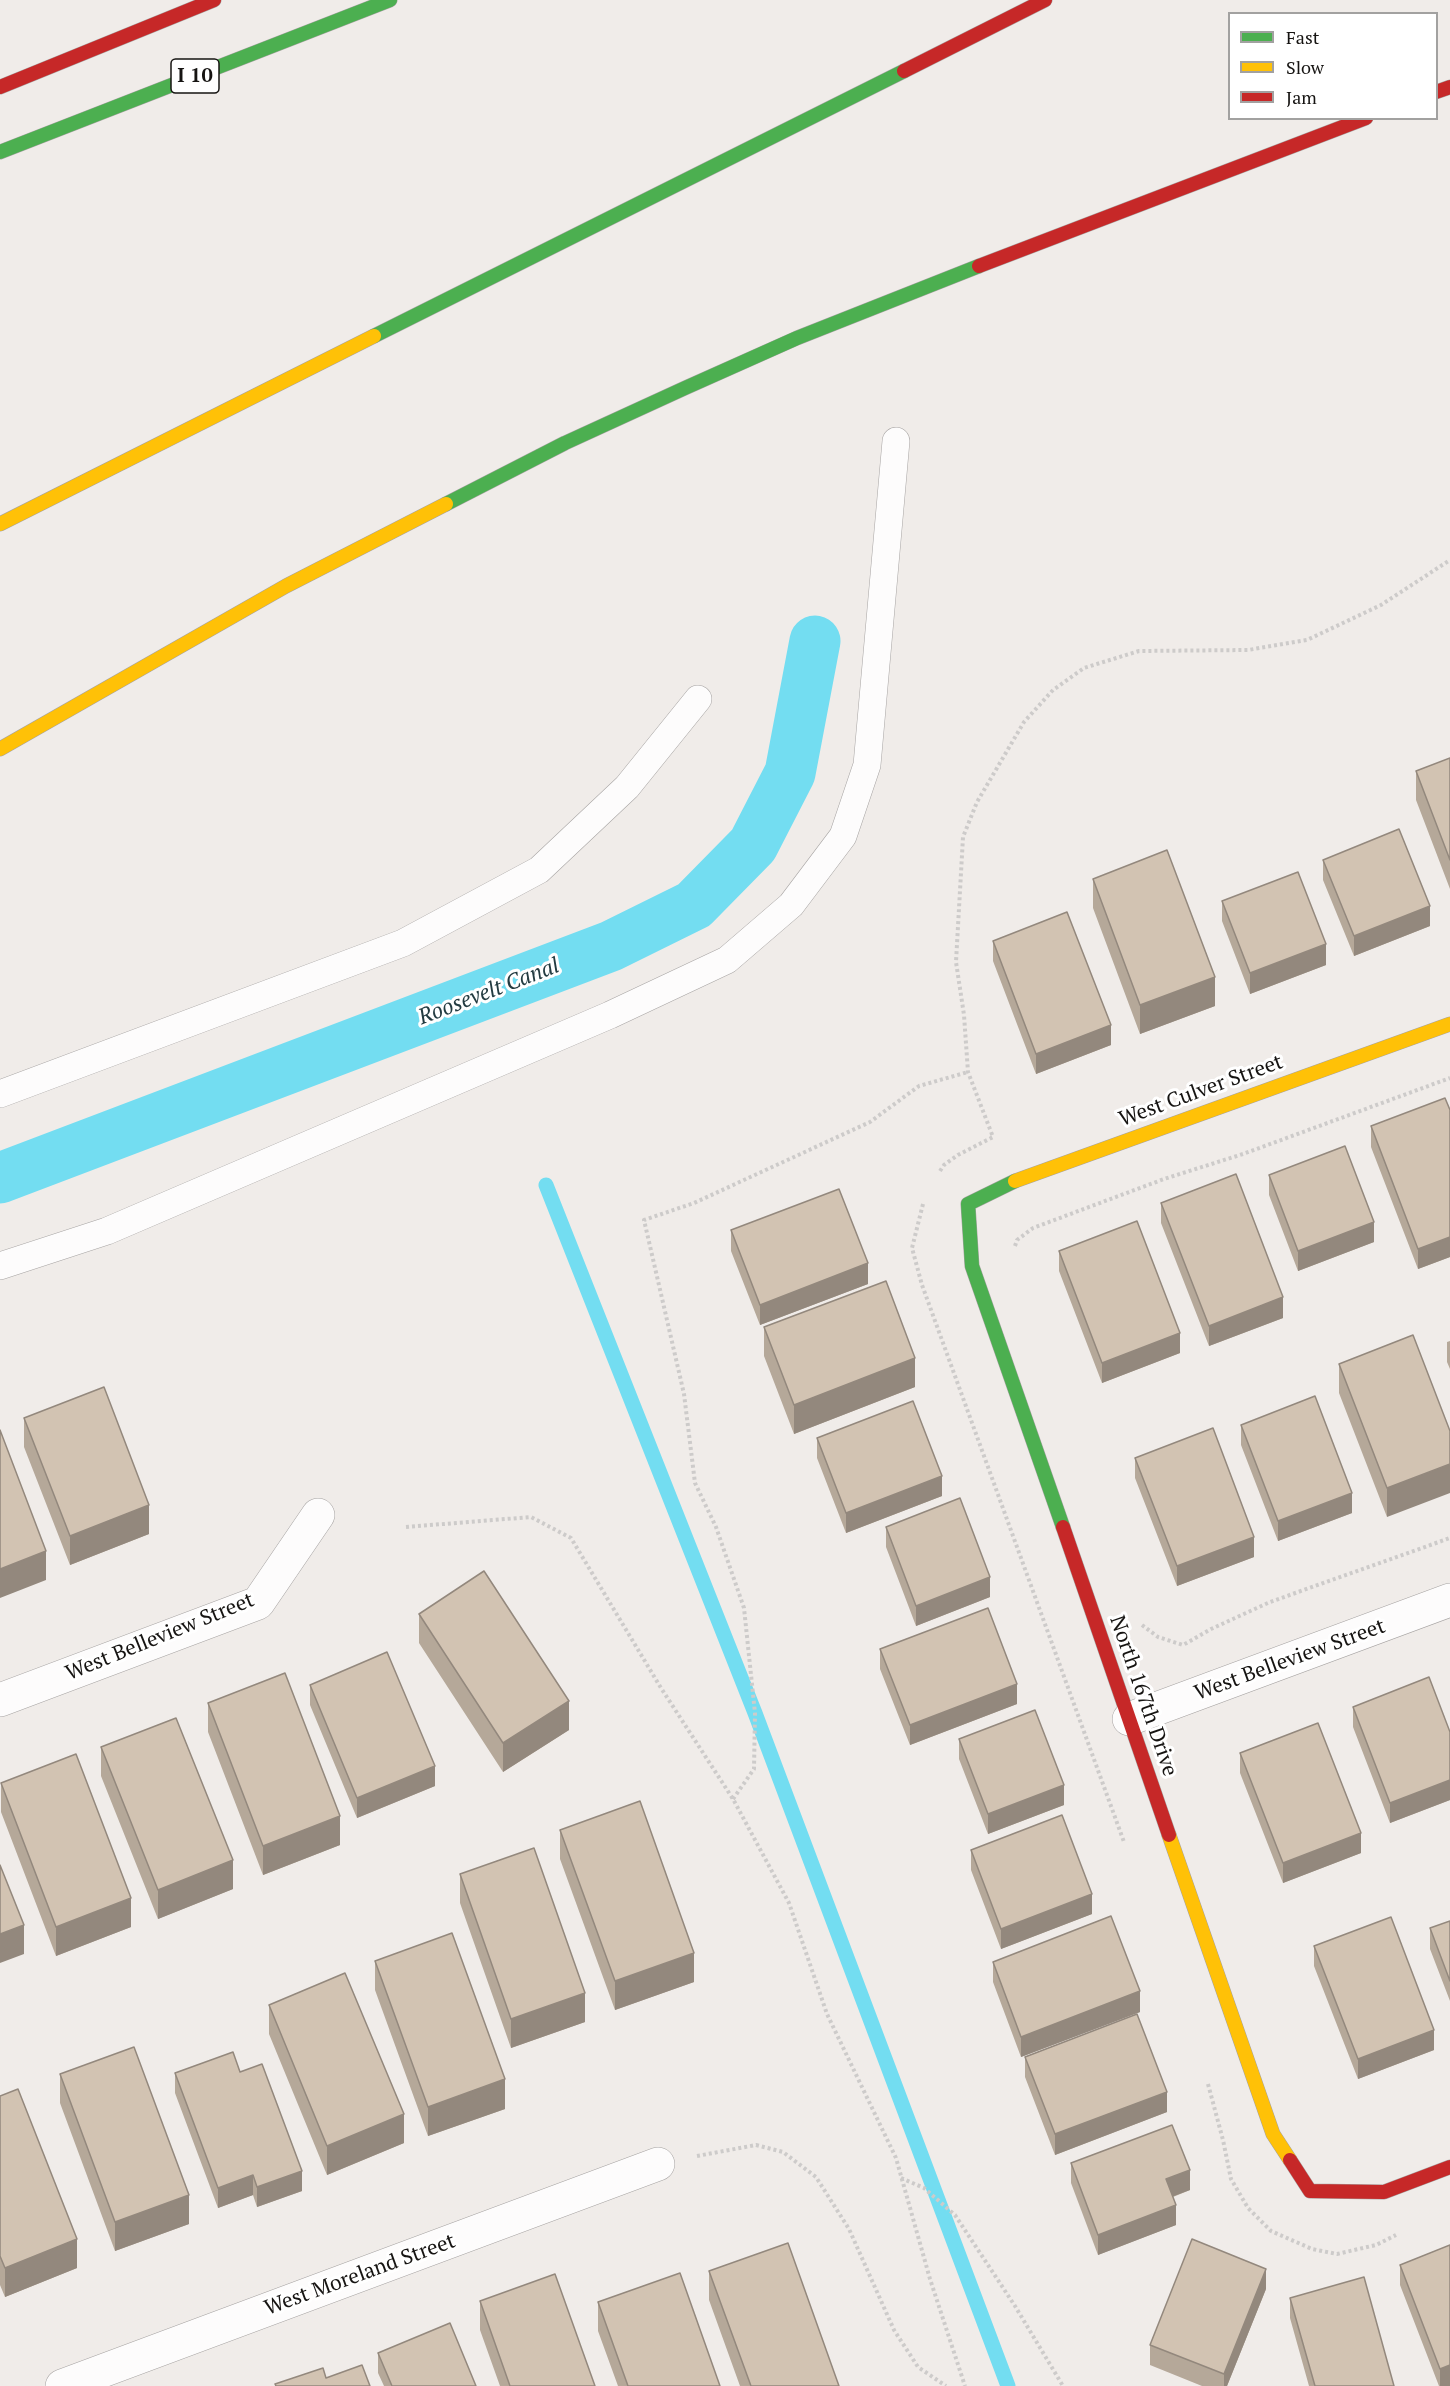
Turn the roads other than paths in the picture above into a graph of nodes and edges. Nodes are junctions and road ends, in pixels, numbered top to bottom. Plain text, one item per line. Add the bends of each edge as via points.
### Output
1 (214, 0) edge
2 (390, 0) edge
3 (1045, 0) edge
4 (0, 87) edge
5 (1361, 120) edge
6 (0, 152) edge
7 (896, 441) dead end
8 (0, 524) edge
9 (698, 699) dead end
10 (0, 749) edge
11 (1450, 1024) edge
12 (0, 1094) edge
13 (968, 1204) joint
14 (0, 1266) edge
15 (318, 1515) dead end
16 (1450, 1600) edge
17 (0, 1700) edge
18 (1129, 1719) junction
19 (658, 2164) road end
20 (1450, 2167) edge
21 (62, 2386) edge

1 - 4 main road
2 - 6 main road, I 10
3 - 8 main road
5 - 10 main road via 797,338 565,443 286,586
7 - 14 lane via 867,765 843,836 791,905 727,960 610,1015 107,1231
9 - 12 lane via 627,787 539,870 403,943
11 - 13 main road, West Culver Street via 1008,1183
13 - 18 main road, North 167th Drive via 972,1266
15 - 17 street, West Belleview Street via 258,1603
16 - 18 street, West Belleview Street
18 - 20 main road, North 167th Drive via 1273,2134 1310,2191 1384,2192
19 - 21 street, West Moreland Street

